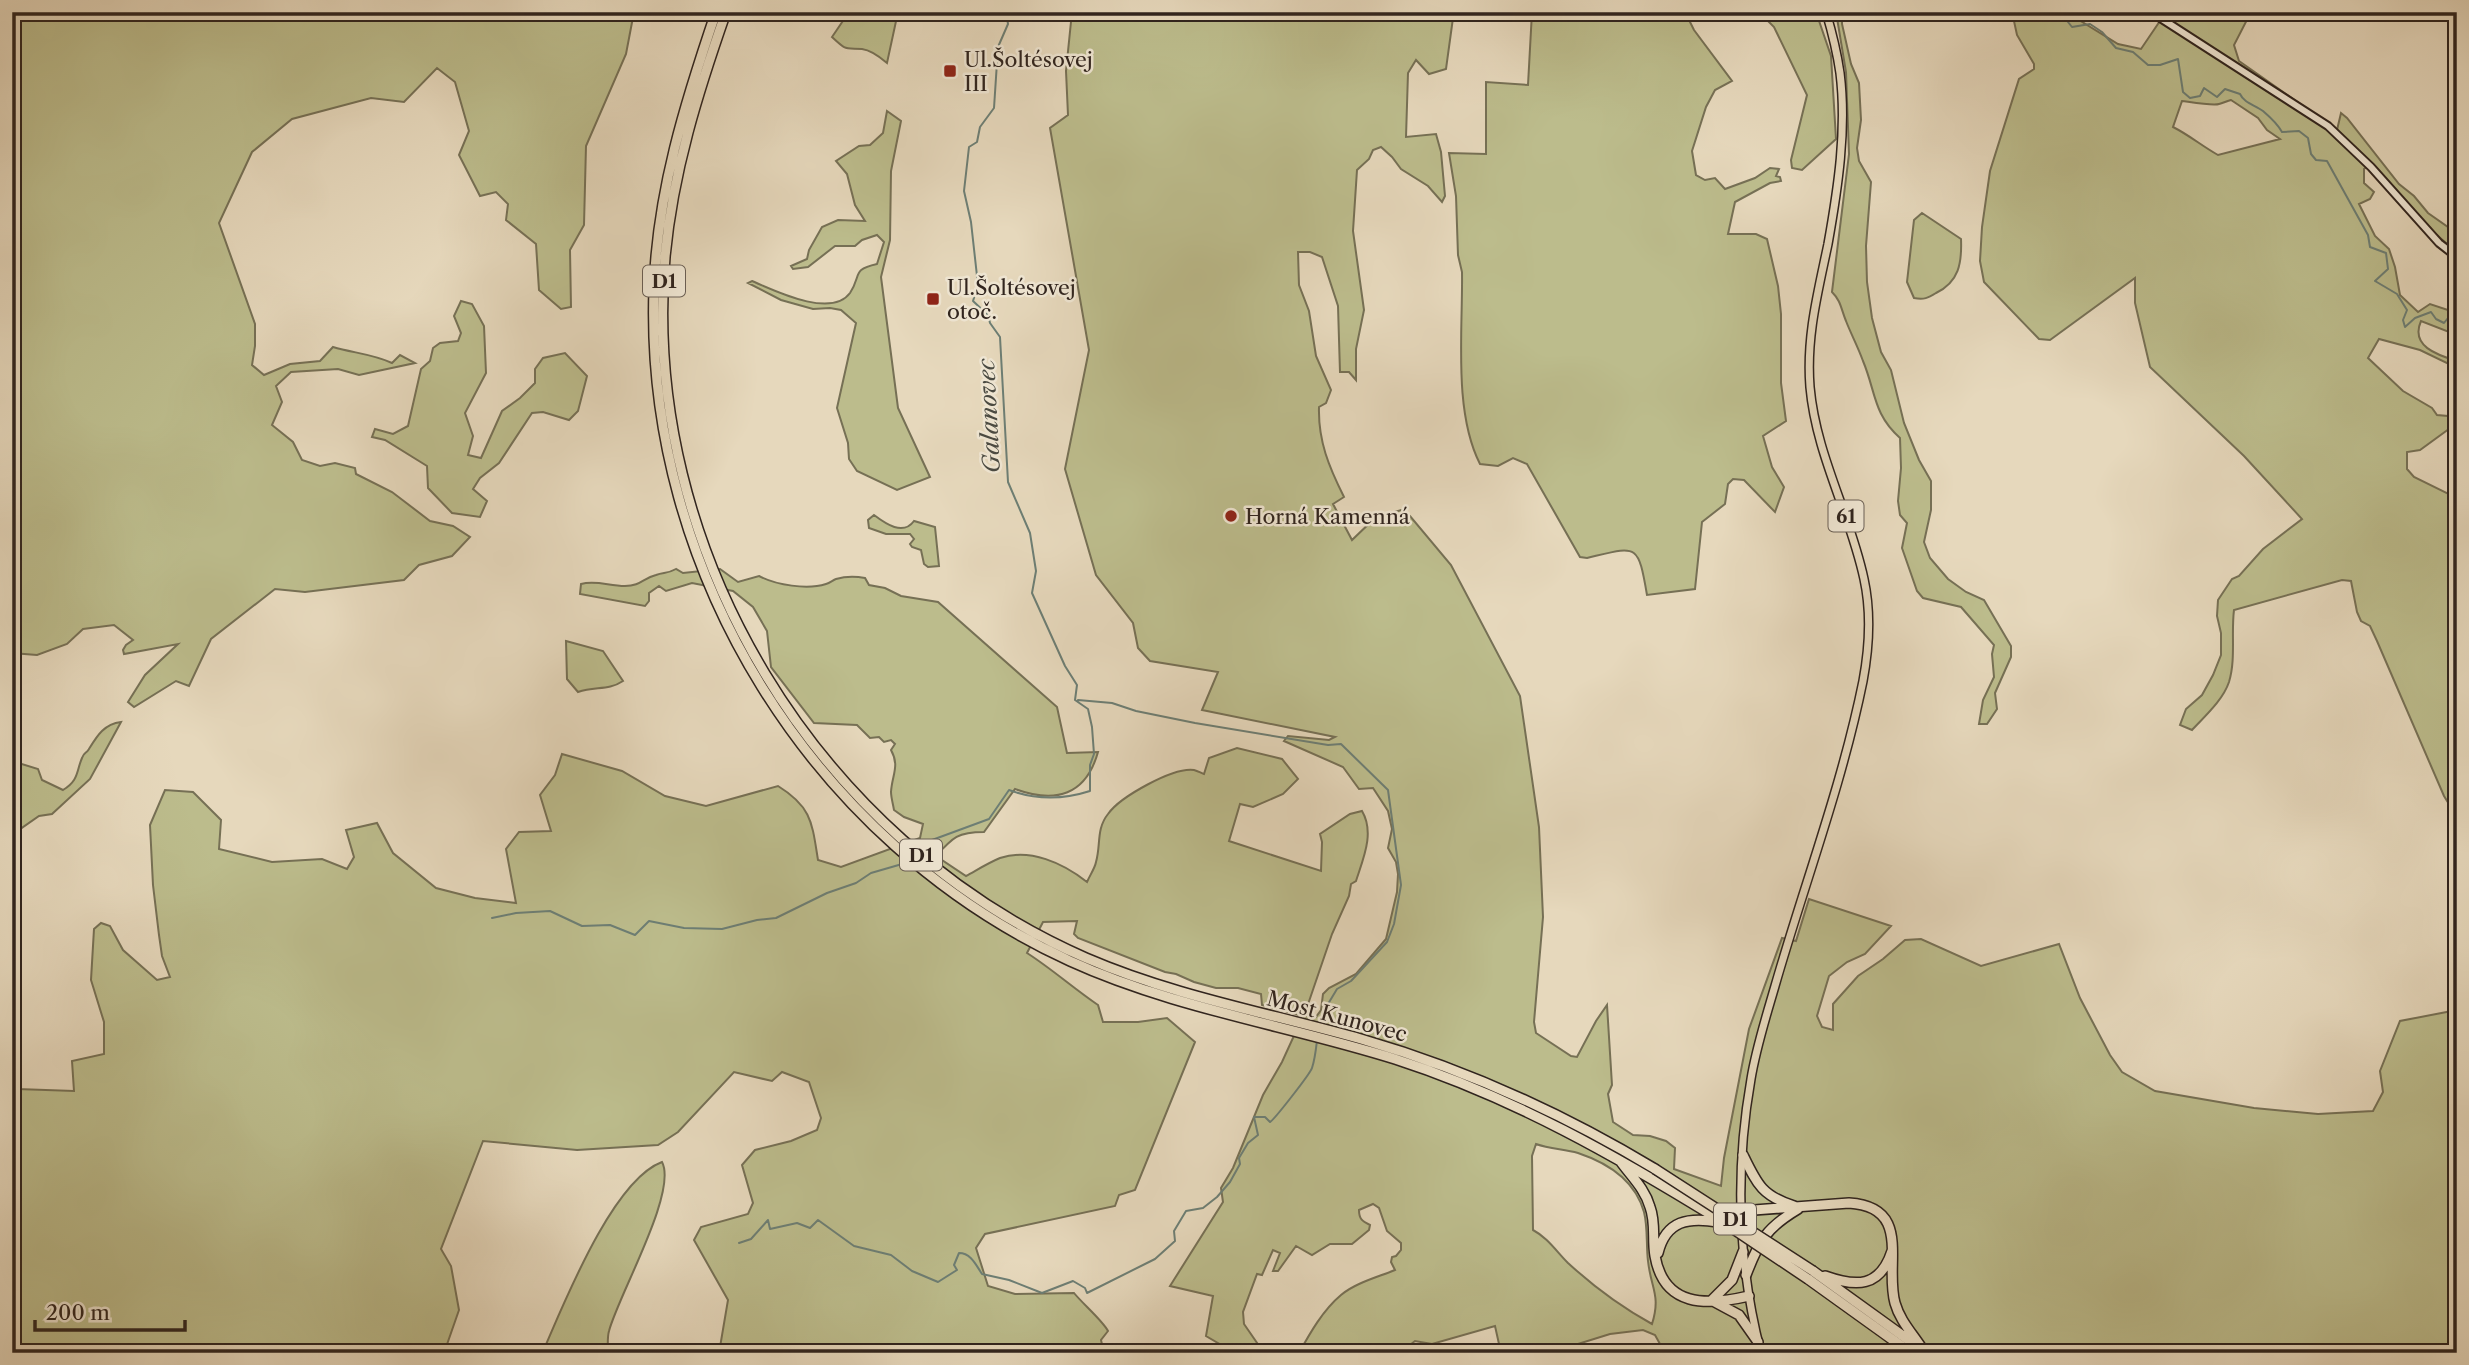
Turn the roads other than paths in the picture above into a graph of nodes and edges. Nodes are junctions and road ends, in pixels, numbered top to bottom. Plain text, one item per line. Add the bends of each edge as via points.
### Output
1 (716, 12) edge
2 (726, 12) edge
3 (1826, 12) edge
4 (2151, 12) edge
5 (2457, 257) edge
6 (701, 554) junction
7 (1419, 1062) junction
8 (1743, 1156) junction
9 (1617, 1158) junction
10 (1653, 1173) junction
11 (1799, 1208) junction
12 (1741, 1211) junction
13 (1723, 1222) junction
14 (1893, 1246) junction
15 (1743, 1252) junction
16 (1656, 1260) junction
17 (1746, 1275) junction
18 (1811, 1275) junction
19 (1749, 1296) junction
20 (1712, 1300) junction
21 (1758, 1342) junction
22 (1925, 1351) edge
23 (1761, 1353) edge
24 (1911, 1353) edge

1 - 6 highway, D1 via 670,164 654,289 662,418 680,503
2 - 6 highway, D1 via 679,166 664,290 665,354 674,430
3 - 8 main road, 61 via 1842,90 1843,123 1809,369 1817,434 1857,549 1866,583 1869,624 1863,679 1843,763 1757,1048
4 - 5 street via 2328,126
6 - 7 highway, Most Kunovec / D1 via 775,709 869,822 964,900 1071,961 1121,982 1167,998 1335,1032
7 - 9 highway, D1
7 - 10 highway, D1 via 1532,1103 1594,1134
8 - 11 highway via 1764,1191
8 - 12 main road, 61
9 - 10 highway, D1
9 - 16 highway via 1649,1202
10 - 13 highway, D1
10 - 18 highway, D1, bridge
11 - 12 highway
11 - 14 highway via 1866,1205 1888,1223
11 - 17 highway via 1765,1234
12 - 15 main road, 61
13 - 16 highway via 1695,1219 1678,1224 1662,1240
13 - 18 highway, D1, bridge
14 - 18 highway via 1884,1268 1864,1282 1844,1283
14 - 22 highway via 1895,1302
15 - 17 main road, 61
15 - 20 highway via 1732,1280
16 - 20 highway via 1662,1280 1675,1294
17 - 19 main road, 61
18 - 22 highway, D1
18 - 24 highway, D1
19 - 20 highway
19 - 21 main road, 61
20 - 21 highway via 1739,1315
21 - 23 main road, 61

